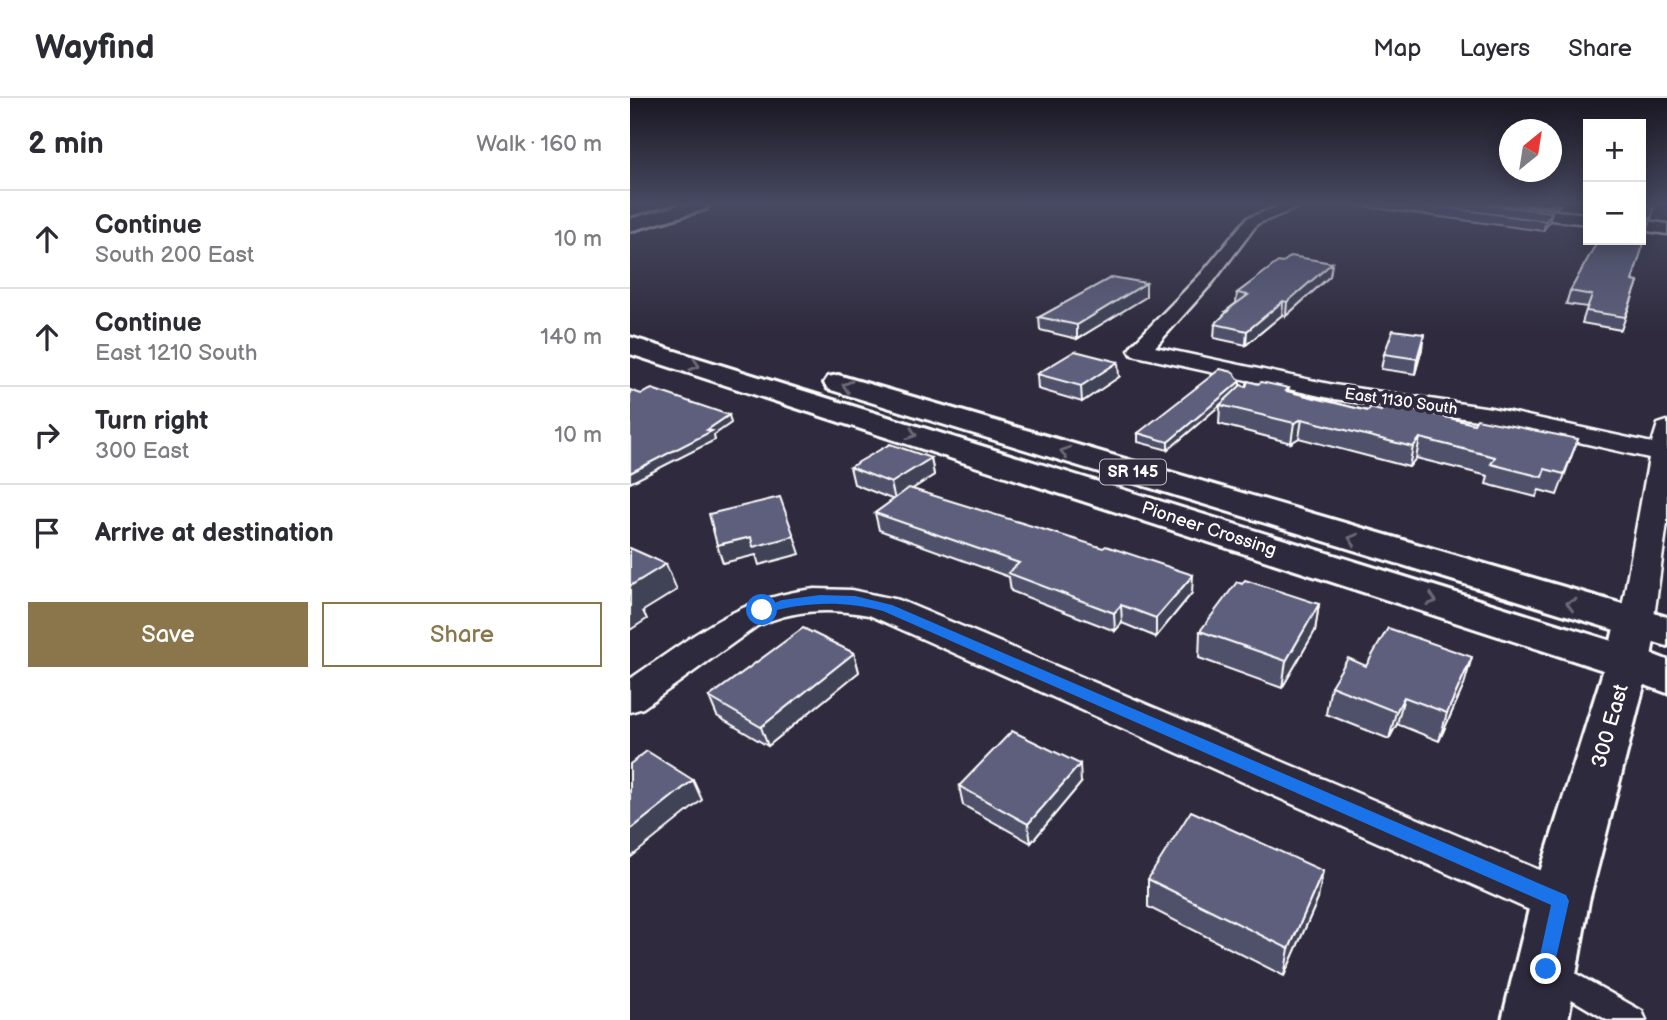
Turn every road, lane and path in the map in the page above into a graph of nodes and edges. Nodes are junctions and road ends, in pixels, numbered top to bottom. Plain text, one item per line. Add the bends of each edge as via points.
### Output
1 (1230, 248) edge
2 (630, 321) edge
3 (630, 345) edge
4 (1664, 441) edge
5 (1650, 649) edge
6 (630, 698) edge
7 (1560, 901) junction
8 (1546, 969) junction
9 (1535, 1020) edge
10 (1633, 1020) edge

1 - 4 street, East 1130 South via 1140,350 1334,392
5 -> 2 main road, Pioneer Crossing / SR 145
3 -> 5 main road, Pioneer Crossing / SR 145
4 - 5 street, 300 East
5 - 7 main road, 300 East
6 - 7 street via 745,618 782,604 820,598 855,600 887,608
7 - 8 main road, 300 East
8 - 9 main road, 300 East
8 - 10 lane

